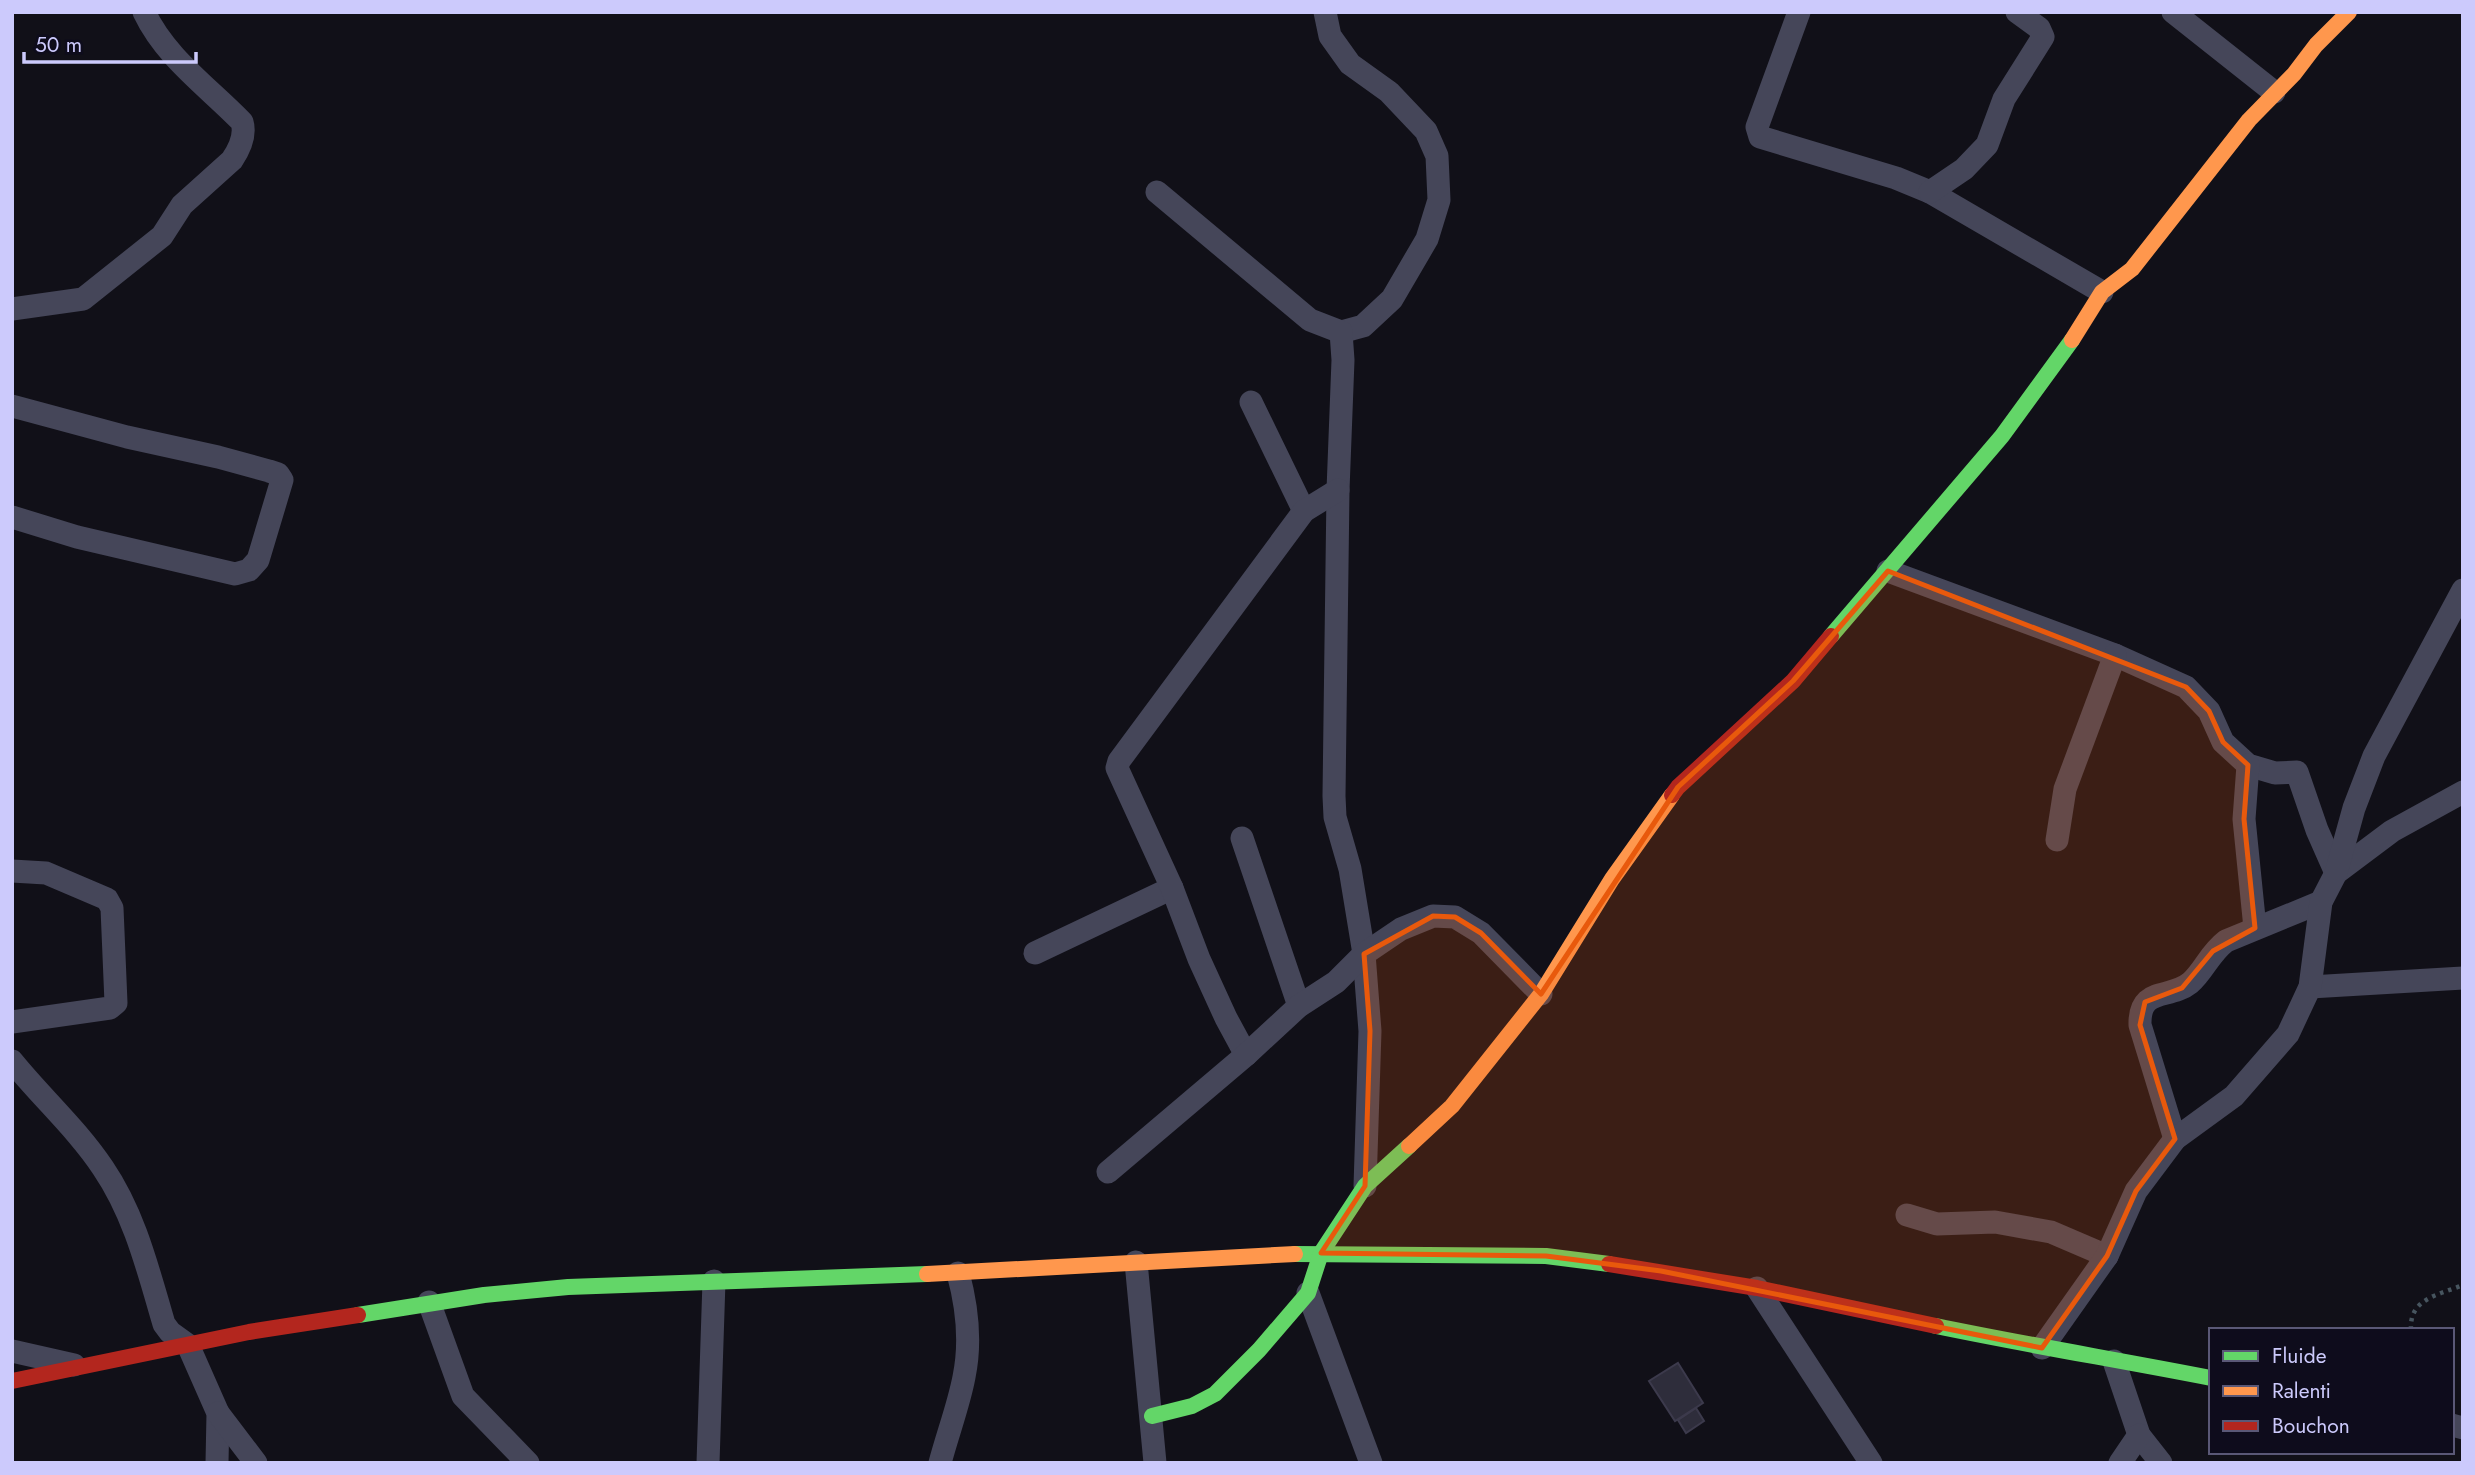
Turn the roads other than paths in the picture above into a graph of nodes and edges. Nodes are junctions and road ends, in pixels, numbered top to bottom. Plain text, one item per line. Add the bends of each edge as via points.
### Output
1 (144, 12) edge
2 (1325, 12) edge
3 (1799, 12) edge
4 (2017, 12) edge
5 (2172, 12) edge
6 (2349, 12) edge
7 (2274, 92) junction
8 (1157, 192) dead end
9 (1930, 192) junction
10 (2102, 292) junction
11 (12, 309) edge
12 (1341, 332) junction
13 (1251, 402) dead end
14 (12, 406) edge
15 (1338, 490) junction
16 (1304, 511) junction
17 (12, 517) edge
18 (1888, 571) junction
19 (2463, 590) edge
20 (2115, 655) junction
21 (2248, 765) junction
22 (2463, 792) edge
23 (1242, 838) dead end
24 (2057, 840) dead end
25 (12, 871) edge
26 (2336, 873) junction
27 (1172, 888) junction
28 (2321, 902) junction
29 (2255, 928) junction
30 (1035, 953) dead end
31 (1364, 954) junction
32 (2463, 978) edge
33 (2310, 987) junction
34 (1541, 994) junction
35 (1299, 1006) junction
36 (12, 1022) edge
37 (1246, 1055) junction
38 (12, 1061) edge
39 (2175, 1139) junction
40 (1108, 1172) dead end
41 (1365, 1186) junction
42 (1907, 1215) dead end
43 (1321, 1253) junction
44 (2107, 1256) junction
45 (1136, 1262) junction
46 (958, 1273) junction
47 (715, 1281) junction
48 (1757, 1288) junction
49 (1308, 1293) junction
50 (429, 1302) junction
51 (188, 1345) junction
52 (2042, 1348) junction
53 (12, 1351) edge
54 (2114, 1361) junction
55 (82, 1366) junction
56 (2209, 1378) edge
57 (12, 1381) edge
58 (218, 1413) junction
59 (1152, 1416) junction
60 (2139, 1435) junction
61 (217, 1463) edge
62 (256, 1463) edge
63 (528, 1463) edge
64 (708, 1463) edge
65 (940, 1463) edge
66 (1154, 1463) edge
67 (1371, 1463) edge
68 (1871, 1463) edge
69 (2120, 1463) edge
70 (2161, 1463) edge

1 - 11 street via 177,61 242,122 244,134 236,153 183,205 162,236 83,299
2 - 12 street via 1330,36 1350,64 1389,92 1426,131 1437,156 1439,200 1427,239 1392,299 1363,326
3 - 9 street via 1758,127 1760,137
4 - 9 street via 2039,28 2043,37 2004,99 1987,145 1964,169
5 - 7 street
6 - 7 street
7 - 10 street via 2132,269
8 - 12 street via 1310,320
9 - 10 street
10 - 18 street via 2002,436
12 - 15 street
13 - 16 street
14 - 17 street via 218,457 278,474 282,480 258,560 249,570 235,574
15 - 16 street
15 - 31 street via 1335,817 1350,869
16 - 27 street via 1119,761 1118,774
18 - 20 street
18 - 34 street via 1793,681 1678,787 1612,879
19 - 26 street via 2374,756
20 - 21 street via 2186,687 2208,711 2223,742
20 - 24 street via 2065,789
21 - 26 street via 2275,773 2297,772
21 - 29 street via 2244,819
22 - 26 street via 2392,831
23 - 35 street
25 - 36 street via 46,873 107,899 112,908 117,983 116,1003 110,1008
26 - 28 street
27 - 30 street
27 - 37 street via 1199,959
28 - 29 street
28 - 33 street
29 - 39 street via 2226,941 2192,981 2155,995 2145,1002 2140,1014
31 - 34 street via 1401,929 1433,916 1455,917 1481,933
31 - 35 street via 1336,982
31 - 41 street via 1370,1031
32 - 33 street
33 - 39 street via 2288,1034 2234,1096
34 - 41 street via 1452,1106
35 - 37 street
37 - 40 street
38 - 51 street via 71,1125 104,1170 134,1224 164,1324
39 - 44 street via 2136,1191
41 - 43 street
42 - 44 street via 1937,1224 1996,1222 2051,1232
43 - 45 street
43 - 48 street via 1546,1256
43 - 49 street
44 - 52 street
45 - 46 street
45 - 59 street
46 - 47 street
46 - 65 street via 967,1353
47 - 50 street via 568,1287
47 - 64 street
48 - 52 street
48 - 68 street
49 - 59 street via 1215,1394 1192,1406
49 - 67 street
50 - 51 street
50 - 63 street via 463,1396
51 - 55 street
51 - 58 street
52 - 54 street
53 - 55 street
54 - 56 street
54 - 60 street
55 - 57 street
58 - 61 street
58 - 62 street
59 - 66 street
60 - 69 street
60 - 70 street

